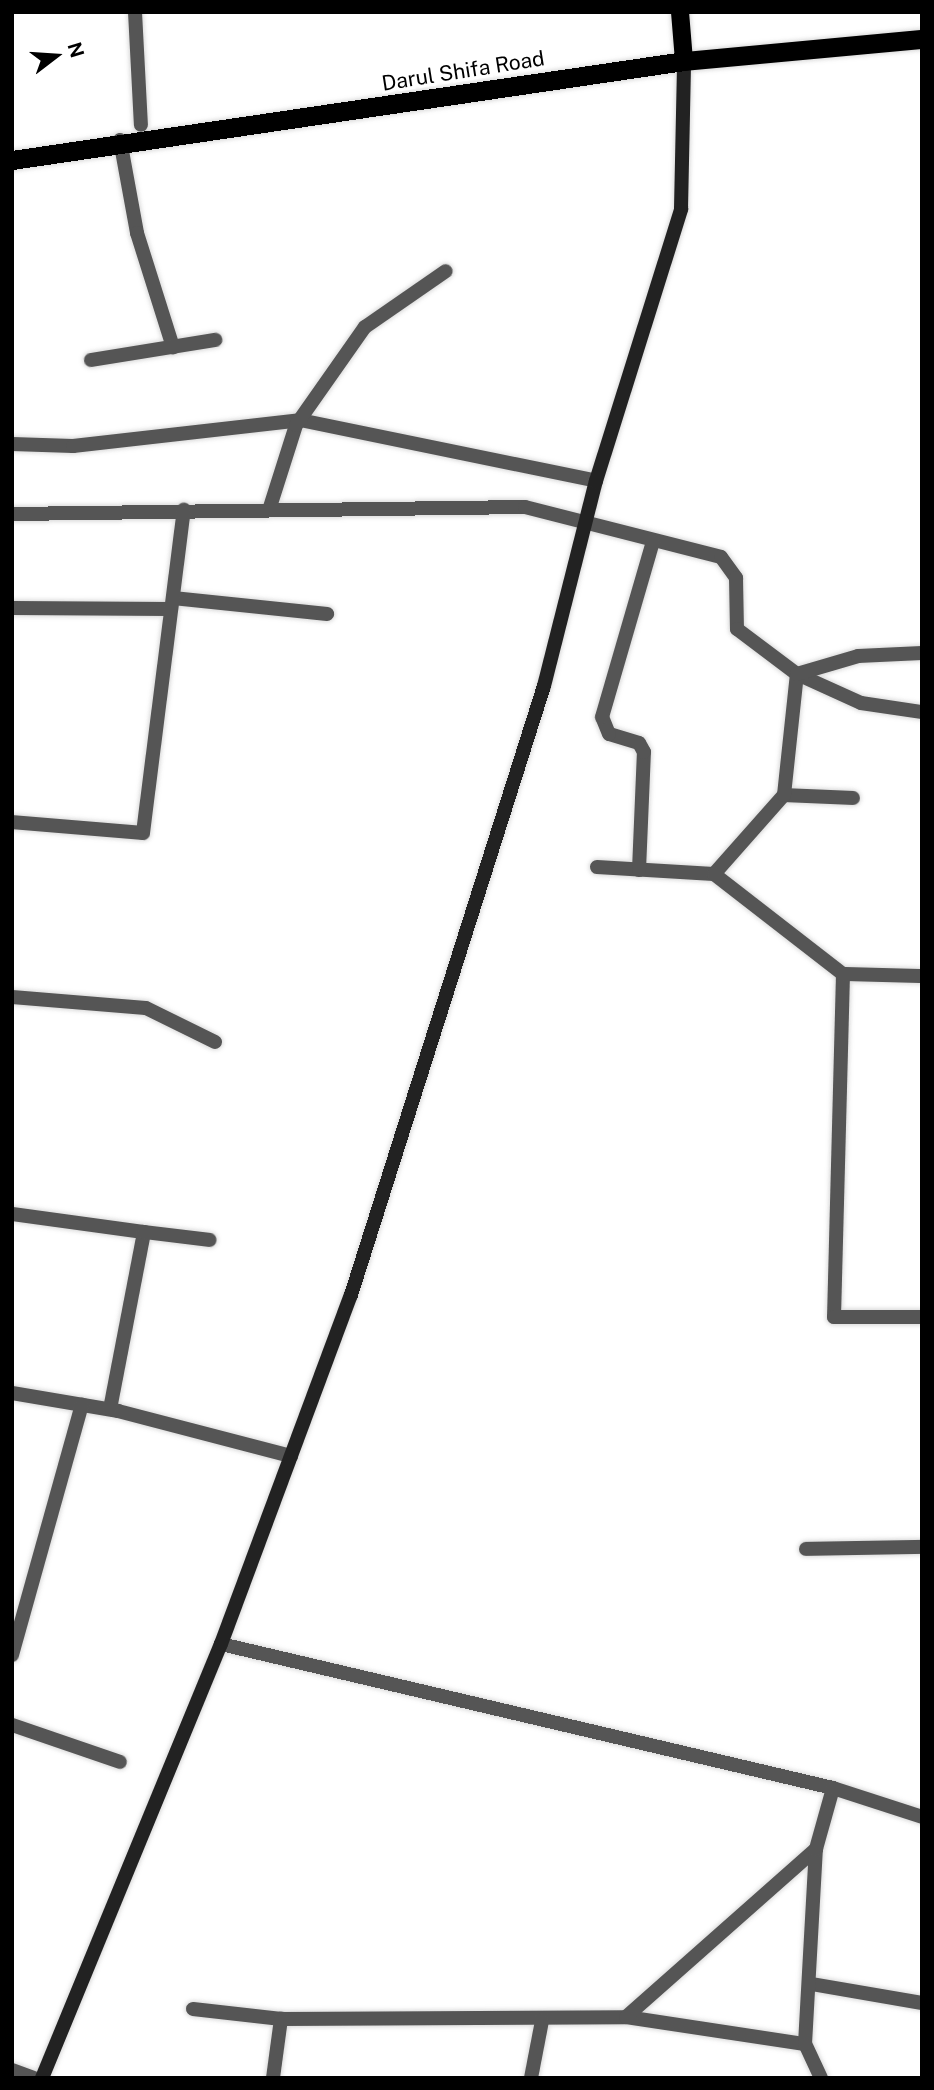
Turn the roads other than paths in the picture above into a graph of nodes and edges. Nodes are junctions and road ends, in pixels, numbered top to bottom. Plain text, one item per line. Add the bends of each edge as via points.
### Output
1 (135, 12) edge
2 (680, 12) edge
3 (922, 39) edge
4 (684, 61) junction
5 (141, 125) dead end
6 (120, 142) junction
7 (12, 160) edge
8 (446, 271) dead end
9 (215, 340) dead end
10 (173, 346) junction
11 (91, 360) dead end
12 (300, 420) junction
13 (12, 444) edge
14 (596, 481) junction
15 (270, 507) junction
16 (184, 510) junction
17 (12, 514) edge
18 (584, 522) junction
19 (653, 542) junction
20 (172, 604) junction
21 (12, 608) edge
22 (327, 614) dead end
23 (922, 653) edge
24 (797, 674) junction
25 (922, 712) edge
26 (784, 795) junction
27 (853, 798) dead end
28 (12, 822) edge
29 (597, 867) dead end
30 (639, 870) junction
31 (714, 874) junction
32 (843, 974) junction
33 (922, 976) edge
34 (12, 997) edge
35 (215, 1042) dead end
36 (12, 1213) edge
37 (144, 1232) junction
38 (210, 1240) dead end
39 (922, 1317) edge
40 (12, 1393) edge
41 (82, 1405) junction
42 (110, 1409) junction
43 (291, 1456) junction
44 (922, 1547) edge
45 (806, 1549) dead end
46 (221, 1644) junction
47 (12, 1655) edge
48 (12, 1725) edge
49 (120, 1762) dead end
50 (833, 1788) junction
51 (922, 1817) edge
52 (816, 1849) junction
53 (812, 1984) junction
54 (922, 2003) edge
55 (193, 2009) dead end
56 (626, 2017) junction
57 (281, 2018) junction
58 (542, 2021) junction
59 (805, 2044) junction
60 (12, 2070) edge
61 (34, 2078) edge
62 (42, 2078) edge
63 (273, 2078) edge
64 (531, 2078) edge
65 (821, 2078) edge

1 - 5 street
2 - 4 main road
3 - 4 highway, Darul Shifa Road
4 - 6 highway, Darul Shifa Road
4 - 14 main road via 681,209
6 - 7 highway, Darul Shifa Road
6 - 10 street via 137,233
8 - 12 street via 365,327
9 - 10 street
10 - 11 street
12 - 13 street via 73,446
12 - 14 street
12 - 15 street
14 - 18 main road
15 - 16 street
15 - 18 street via 525,507
16 - 17 street
16 - 20 street
18 - 19 street
18 - 43 main road via 544,686 351,1295
19 - 24 street via 721,557 736,578 737,629
19 - 30 street via 602,717 609,734 639,743 644,752
20 - 21 street
20 - 22 street
20 - 28 street via 143,833
23 - 24 street via 858,656
24 - 25 street via 861,703
24 - 26 street
26 - 27 street
26 - 31 street
29 - 30 street
30 - 31 street
31 - 32 street
32 - 33 street
32 - 39 street via 834,1317
34 - 35 street via 146,1008
36 - 37 street
37 - 38 street
37 - 42 street
40 - 41 street
41 - 42 street
41 - 47 street
42 - 43 street
43 - 46 main road
44 - 45 street
46 - 50 street
46 - 62 main road
48 - 49 street
50 - 51 street
50 - 52 street
52 - 53 street
52 - 56 street
53 - 54 street
53 - 59 street
55 - 57 street
56 - 58 street
56 - 59 street
57 - 58 street
57 - 63 street
58 - 64 street
59 - 65 street
60 - 61 street

